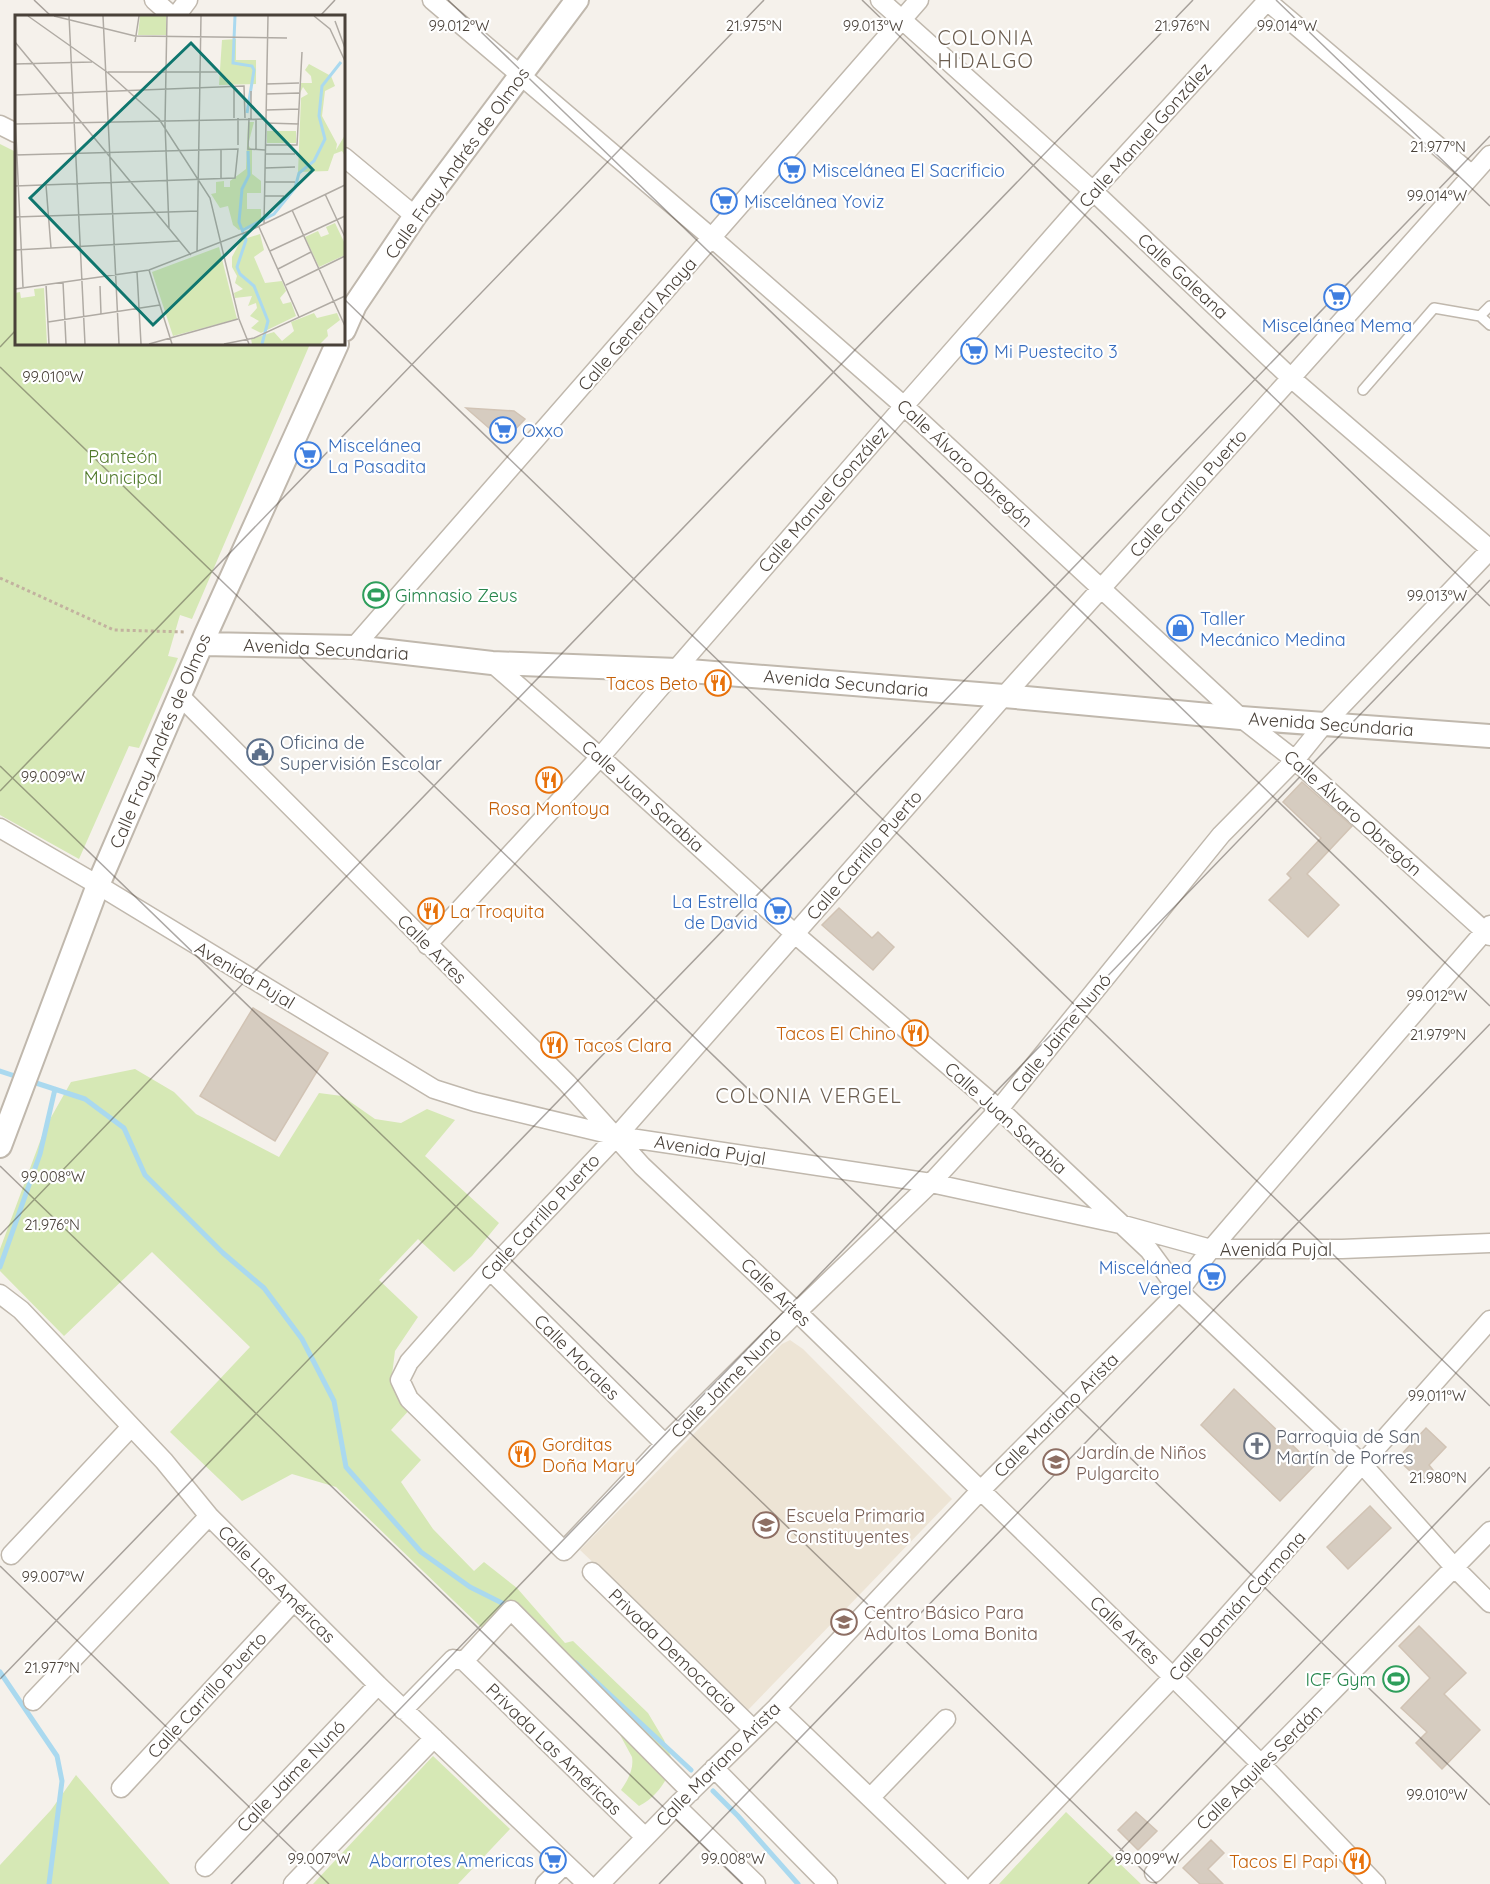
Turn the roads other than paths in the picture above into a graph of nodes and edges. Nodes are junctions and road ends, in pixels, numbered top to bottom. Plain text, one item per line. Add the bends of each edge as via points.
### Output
1 (154, 0) edge
2 (188, 0) edge
3 (432, 0) edge
4 (577, 0) edge
5 (880, 0) edge
6 (919, 0) edge
7 (1267, 0) edge
8 (173, 15) edge
9 (175, 15) edge
10 (902, 19) junction
11 (521, 77) junction
12 (0, 125) edge
13 (15, 132) edge
14 (1490, 155) edge
15 (345, 158) edge
16 (1472, 175) junction
17 (1093, 191) junction
18 (415, 216) junction
19 (712, 238) junction
20 (349, 302) edge
21 (1490, 306) edge
22 (1480, 316) junction
23 (345, 324) edge
24 (1490, 325) edge
25 (337, 345) edge
26 (1291, 378) junction
27 (1363, 390) dead end
28 (904, 406) junction
29 (1490, 549) edge
30 (1100, 589) junction
31 (204, 639) junction
32 (354, 647) junction
33 (492, 663) junction
34 (677, 670) junction
35 (180, 696) junction
36 (1004, 696) junction
37 (1241, 718) junction
38 (1325, 723) junction
39 (1490, 736) edge
40 (600, 757) junction
41 (1295, 760) junction
42 (0, 828) edge
43 (98, 885) junction
44 (1488, 931) edge
45 (795, 934) junction
46 (427, 945) junction
47 (999, 1109) junction
48 (617, 1136) junction
49 (2, 1141) edge
50 (931, 1183) junction
51 (1120, 1224) junction
52 (1490, 1243) edge
53 (1211, 1249) junction
54 (490, 1270) junction
55 (1179, 1291) junction
56 (0, 1294) edge
57 (797, 1312) junction
58 (1490, 1320) edge
59 (131, 1427) junction
60 (665, 1444) junction
61 (1363, 1465) junction
62 (980, 1491) junction
63 (209, 1516) junction
64 (1490, 1532) edge
65 (564, 1551) joint
66 (11, 1556) dead end
67 (1455, 1568) junction
68 (592, 1572) dead end
69 (294, 1601) junction
70 (1490, 1603) edge
71 (464, 1661) junction
72 (1173, 1677) junction
73 (378, 1685) junction
74 (33, 1701) dead end
75 (776, 1708) junction
76 (403, 1710) junction
77 (946, 1719) dead end
78 (753, 1729) junction
79 (434, 1738) junction
80 (1262, 1765) junction
81 (714, 1768) junction
82 (121, 1788) dead end
83 (691, 1792) junction
84 (870, 1798) junction
85 (676, 1806) junction
86 (645, 1837) junction
87 (564, 1864) junction
88 (205, 1867) dead end
89 (1154, 1873) dead end
90 (293, 1884) edge
91 (545, 1884) edge
92 (587, 1884) edge
93 (600, 1884) edge
94 (756, 1884) edge
95 (828, 1884) edge
96 (960, 1884) edge
97 (976, 1884) edge
98 (1377, 1884) edge

1 - 8 street
2 - 9 street
3 - 11 street, Calle Álvaro Obregón
4 - 11 street, Calle Fray Andrés de Olmos
5 - 10 street, Calle Galeana
6 - 10 street, Calle General Anaya
7 - 16 street
7 - 17 street, Calle Manuel González
10 - 17 street, Calle Galeana
10 - 19 street, Calle General Anaya
11 - 18 street, Calle Fray Andrés de Olmos
11 - 19 street, Calle Álvaro Obregón
12 - 13 street
14 - 16 street, Calle Carrillo Puerto
15 - 18 street
16 - 26 street, Calle Carrillo Puerto
17 - 26 street, Calle Galeana
17 - 28 street, Calle Manuel González
18 - 20 street, Calle Fray Andrés de Olmos
19 - 28 street, Calle Álvaro Obregón
19 - 32 street, Calle General Anaya
20 - 23 street, Calle Fray Andrés de Olmos
21 - 22 lane
22 - 24 lane
22 - 27 lane via 1434,308
25 - 31 street, Calle Fray Andrés de Olmos
26 - 29 street, Calle Galeana
26 - 30 street, Calle Carrillo Puerto
28 - 30 street, Calle Álvaro Obregón
28 - 34 street, Calle Manuel González
29 - 38 street, Calle Jaime Nunó
30 - 36 street, Calle Carrillo Puerto
30 - 37 street, Calle Álvaro Obregón
31 - 32 street, Avenida Secundaria
31 - 35 street, Calle Fray Andrés de Olmos
32 - 33 street, Avenida Secundaria
33 - 34 street, Avenida Secundaria
33 - 40 street, Calle Juan Sarabia
34 - 36 street, Avenida Secundaria
34 - 40 street, Calle Manuel González
35 - 43 street, Calle Fray Andrés de Olmos
35 - 46 street, Calle Artes
36 - 37 street, Avenida Secundaria
36 - 45 street, Calle Carrillo Puerto
37 - 38 street, Avenida Secundaria
37 - 41 street, Calle Álvaro Obregón
38 - 39 street, Avenida Secundaria
38 - 41 street, Calle Jaime Nunó
40 - 45 street, Calle Juan Sarabia
40 - 46 street, Calle Manuel González
41 - 44 street, Calle Álvaro Obregón
41 - 47 street, Calle Jaime Nunó via 1221,836
42 - 43 street, Avenida Pujal
43 - 48 street, Avenida Pujal via 434,1089
43 - 49 street, Calle Fray Andrés de Olmos
44 - 53 street, Calle Mariano Arista
45 - 47 street, Calle Juan Sarabia
45 - 48 street, Calle Carrillo Puerto
46 - 48 street, Calle Artes
47 - 50 street, Calle Jaime Nunó
47 - 51 street, Calle Juan Sarabia
48 - 50 street, Avenida Pujal
48 - 54 street, Calle Carrillo Puerto
48 - 57 street, Calle Artes via 642,1166
50 - 51 street, Avenida Pujal
50 - 57 street, Calle Jaime Nunó
51 - 53 street, Avenida Pujal
51 - 55 street, Calle Juan Sarabia via 1149,1250
52 - 53 street, Avenida Pujal
53 - 55 street, Calle Mariano Arista
54 - 60 street, Calle Morales
54 - 65 street, Calle Carrillo Puerto via 409,1362 400,1380 409,1399
55 - 61 street, Calle Juan Sarabia
55 - 62 street, Calle Mariano Arista
56 - 59 street, Calle Las Américas via 21,1310
57 - 60 street, Calle Jaime Nunó
57 - 62 street, Calle Artes
58 - 61 street, Calle Damián Carmona
59 - 63 street, Calle Las Américas
59 - 66 street
60 - 65 street, Calle Jaime Nunó
61 - 67 street, Calle Juan Sarabia
61 - 72 street, Calle Damián Carmona
62 - 72 street, Calle Artes
62 - 75 street, Calle Mariano Arista
63 - 69 street, Calle Las Américas
63 - 74 street
64 - 67 street, Calle Aquiles Serdán
67 - 70 street, Calle Juan Sarabia
67 - 80 street, Calle Aquiles Serdán
68 - 78 street, Privada Democracia
69 - 73 street, Calle Las Américas
69 - 82 street, Calle Carrillo Puerto
71 - 76 street via 453,1659
71 - 83 street via 511,1610
71 - 86 street, Privada Las Américas
72 - 80 street, Calle Artes
72 - 97 street, Calle Damián Carmona
73 - 76 street, Calle Las Américas
73 - 88 street, Calle Jaime Nunó
75 - 78 street, Calle Mariano Arista
75 - 84 street
76 - 79 street, Calle Las Américas
77 - 84 street
78 - 81 street, Calle Mariano Arista
79 - 87 street, Calle Las Américas
79 - 90 street
80 - 89 street, Calle Aquiles Serdán
80 - 98 street, Calle Artes
81 - 83 street, Calle Mariano Arista
81 - 95 street
83 - 85 street, Calle Mariano Arista
84 - 96 street
85 - 86 street, Calle Mariano Arista
85 - 94 street
86 - 93 street, Calle Mariano Arista
87 - 91 street
87 - 92 street, Calle Las Américas

